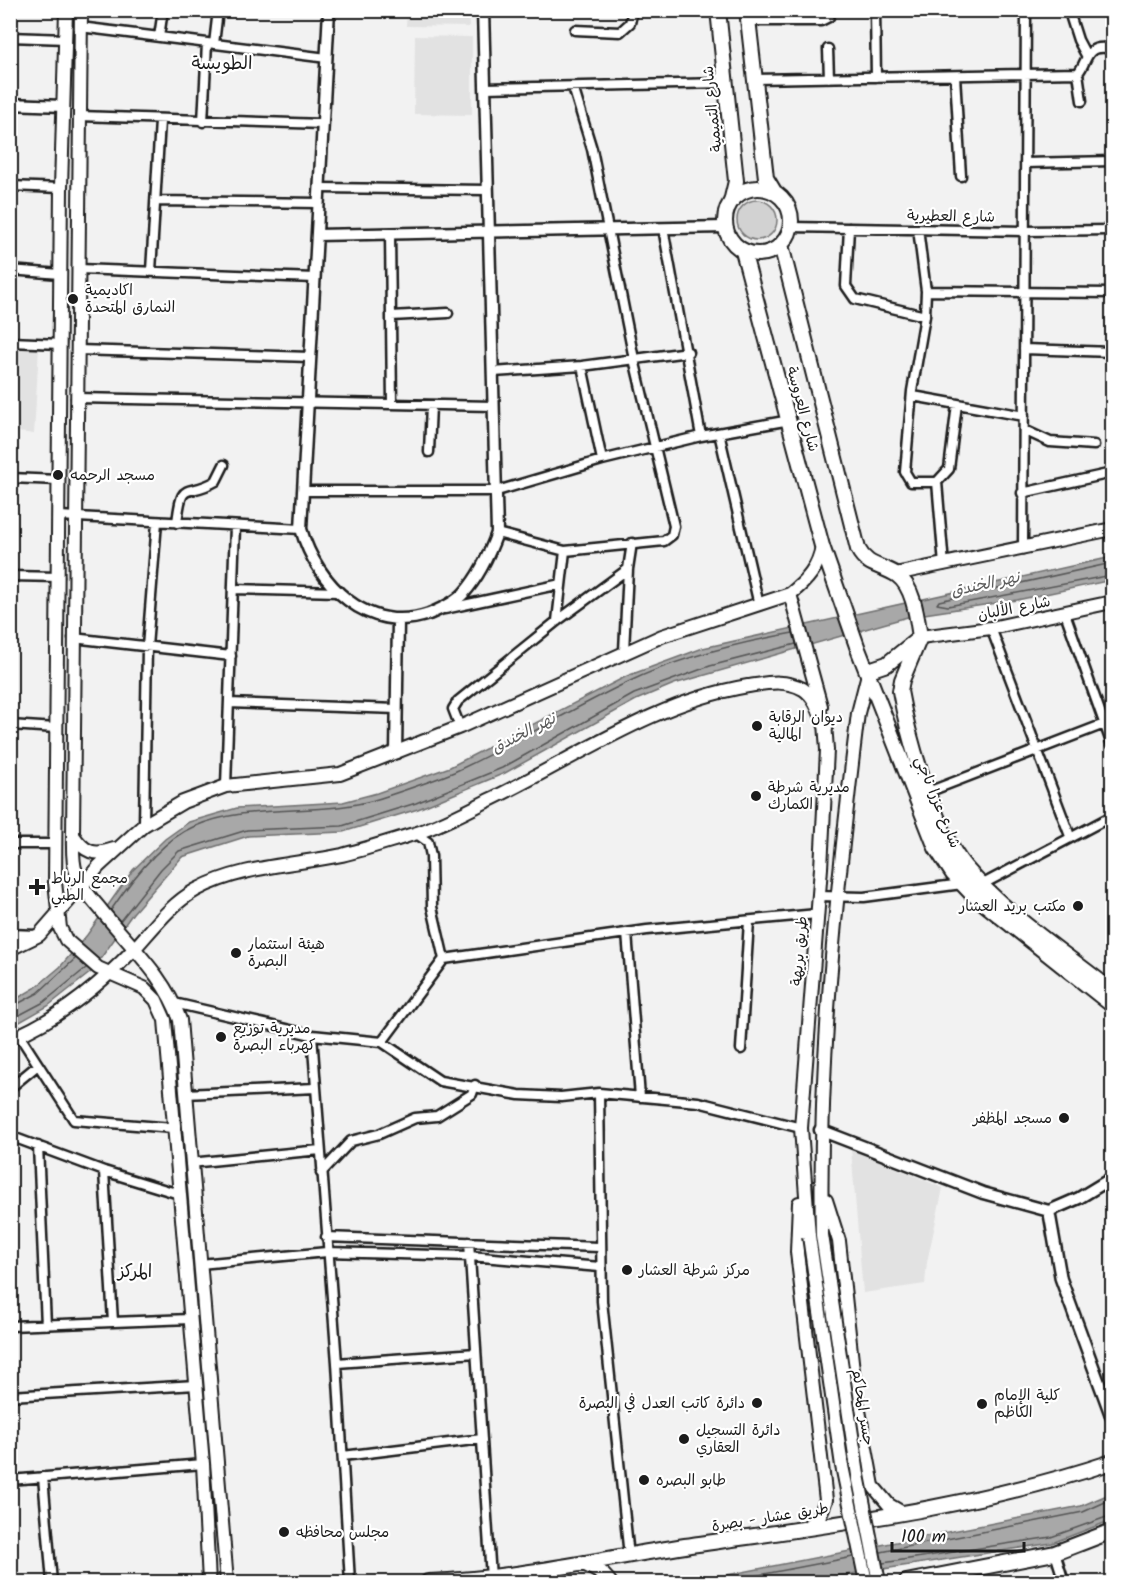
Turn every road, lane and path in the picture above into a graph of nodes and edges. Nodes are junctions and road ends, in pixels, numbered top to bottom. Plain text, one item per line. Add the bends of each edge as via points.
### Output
1 (66, 10) edge
2 (81, 10) edge
3 (163, 10) edge
4 (218, 10) edge
5 (329, 10) edge
6 (483, 10) edge
7 (633, 10) edge
8 (718, 10) edge
9 (832, 10) edge
10 (875, 10) edge
11 (1026, 10) edge
12 (747, 16) edge
13 (1071, 18) dead end
14 (80, 27) junction
15 (575, 30) dead end
16 (10, 37) edge
17 (159, 37) junction
18 (66, 39) junction
19 (211, 43) junction
20 (1106, 48) dead end
21 (828, 49) dead end
22 (1086, 55) junction
23 (327, 58) junction
24 (1078, 73) junction
25 (1026, 75) junction
26 (954, 76) junction
27 (876, 77) junction
28 (829, 78) junction
29 (754, 79) junction
30 (725, 83) junction
31 (573, 87) junction
32 (485, 88) junction
33 (1082, 101) dead end
34 (10, 104) edge
35 (63, 105) junction
36 (79, 116) junction
37 (160, 120) junction
38 (203, 122) junction
39 (323, 124) junction
40 (1113, 161) edge
41 (1025, 162) junction
42 (961, 176) dead end
43 (79, 179) junction
44 (61, 183) junction
45 (10, 186) edge
46 (320, 188) junction
47 (488, 190) junction
48 (775, 193) junction
49 (155, 201) junction
50 (319, 203) junction
51 (730, 203) junction
52 (724, 227) junction
53 (790, 227) junction
54 (663, 228) junction
55 (849, 228) junction
56 (607, 229) junction
57 (918, 229) junction
58 (1113, 230) edge
59 (1025, 231) junction
60 (489, 232) junction
61 (390, 234) junction
62 (317, 236) junction
63 (781, 245) junction
64 (743, 251) junction
65 (79, 269) junction
66 (10, 270) edge
67 (151, 272) junction
68 (60, 274) junction
69 (315, 278) junction
70 (926, 291) junction
71 (1024, 292) junction
72 (1113, 293) edge
73 (448, 313) dead end
74 (391, 316) junction
75 (925, 316) junction
76 (10, 342) edge
77 (61, 344) junction
78 (1024, 349) junction
79 (77, 350) junction
80 (688, 352) junction
81 (1113, 352) edge
82 (310, 357) junction
83 (634, 359) junction
84 (582, 366) junction
85 (494, 372) junction
86 (913, 396) junction
87 (76, 398) junction
88 (308, 403) junction
89 (392, 404) junction
90 (957, 404) junction
91 (431, 405) junction
92 (494, 406) junction
93 (1024, 416) junction
94 (790, 420) junction
95 (1023, 430) junction
96 (720, 433) junction
97 (701, 436) junction
98 (1094, 445) dead end
99 (654, 449) junction
100 (429, 452) dead end
101 (602, 460) junction
102 (224, 465) dead end
103 (1113, 473) edge
104 (10, 478) edge
105 (59, 480) junction
106 (936, 482) junction
107 (303, 491) junction
108 (497, 491) junction
109 (1022, 493) junction
110 (59, 516) junction
111 (74, 516) junction
112 (157, 522) junction
113 (177, 523) junction
114 (235, 526) junction
115 (301, 529) junction
116 (1113, 529) edge
117 (497, 533) junction
118 (632, 543) junction
119 (822, 546) junction
120 (1023, 549) junction
121 (566, 551) junction
122 (944, 565) junction
123 (628, 569) junction
124 (895, 574) junction
125 (10, 576) edge
126 (59, 577) junction
127 (561, 584) junction
128 (233, 589) junction
129 (338, 592) junction
130 (790, 594) junction
131 (1113, 602) edge
132 (759, 605) junction
133 (440, 610) junction
134 (1065, 613) junction
135 (398, 620) junction
136 (557, 621) junction
137 (991, 628) junction
138 (920, 637) junction
139 (73, 638) junction
140 (147, 647) junction
141 (858, 649) joint
142 (624, 651) junction
143 (231, 656) junction
144 (868, 670) junction
145 (229, 703) junction
146 (397, 709) junction
147 (1109, 722) edge
148 (10, 725) edge
149 (460, 727) junction
150 (56, 728) junction
151 (826, 729) junction
152 (1113, 745) edge
153 (1037, 750) junction
154 (396, 753) junction
155 (226, 786) junction
156 (928, 792) junction
157 (1113, 816) edge
158 (144, 825) junction
159 (415, 834) junction
160 (72, 835) junction
161 (1070, 836) junction
162 (10, 844) edge
163 (54, 844) junction
164 (121, 846) junction
165 (962, 884) junction
166 (983, 884) junction
167 (83, 886) junction
168 (818, 896) junction
169 (839, 897) junction
170 (817, 914) junction
171 (58, 915) junction
172 (749, 921) junction
173 (627, 933) junction
174 (10, 934) edge
175 (39, 935) junction
176 (10, 949) edge
177 (133, 950) junction
178 (444, 959) junction
179 (103, 970) junction
180 (1113, 991) edge
181 (174, 1003) junction
182 (1113, 1005) edge
183 (312, 1035) junction
184 (15, 1037) edge
185 (382, 1042) junction
186 (741, 1049) dead end
187 (38, 1065) junction
188 (475, 1085) junction
189 (10, 1088) edge
190 (315, 1088) junction
191 (599, 1093) junction
192 (185, 1094) junction
193 (640, 1097) junction
194 (187, 1121) junction
195 (173, 1124) junction
196 (801, 1128) junction
197 (820, 1130) junction
198 (10, 1136) edge
199 (38, 1146) junction
200 (320, 1150) junction
201 (190, 1162) junction
202 (104, 1171) junction
203 (321, 1173) junction
204 (1113, 1178) edge
205 (821, 1185) junction
206 (804, 1187) junction
207 (179, 1194) junction
208 (1049, 1211) junction
209 (809, 1236) joint
210 (326, 1237) junction
211 (469, 1242) junction
212 (599, 1247) junction
213 (327, 1252) junction
214 (470, 1256) junction
215 (200, 1264) junction
216 (186, 1265) junction
217 (600, 1267) junction
218 (190, 1319) junction
219 (113, 1322) junction
220 (46, 1325) junction
221 (10, 1326) edge
222 (476, 1353) junction
223 (337, 1364) junction
224 (196, 1385) junction
225 (10, 1396) edge
226 (1113, 1418) edge
227 (482, 1439) junction
228 (343, 1456) junction
229 (1113, 1462) edge
230 (203, 1464) junction
231 (42, 1477) junction
232 (10, 1480) edge
233 (901, 1512) junction
234 (805, 1530) junction
235 (1113, 1531) edge
236 (1055, 1553) junction
237 (629, 1556) junction
238 (584, 1563) junction
239 (491, 1578) junction
240 (920, 1581) edge
241 (52, 1582) edge
242 (209, 1582) edge
243 (227, 1582) edge
244 (350, 1582) edge
245 (428, 1582) edge
246 (609, 1582) edge
247 (866, 1582) edge
248 (879, 1582) edge
249 (906, 1582) edge
250 (1064, 1582) edge

1 - 18 main road
2 - 14 main road
3 - 17 street
4 - 19 street
5 - 23 street
6 - 32 street
7 - 15 street via 630,23 620,32
8 - 30 main road, شارع التميمية
9 - 12 street via 821,21
10 - 27 street
11 - 25 street
12 - 29 main road
13 - 22 street
14 - 17 street
14 - 36 main road
16 - 18 street
17 - 19 street
18 - 35 main road
19 - 23 street
19 - 38 street
20 - 22 street via 1098,47
21 - 28 street
22 - 24 street
23 - 39 street
24 - 25 street
24 - 33 street
25 - 26 street
25 - 41 street
26 - 27 street
26 - 42 street
27 - 28 street
28 - 29 street
29 - 48 main road via 766,178
30 - 31 street
30 - 51 main road, شارع التميمية via 736,181
31 - 32 street
31 - 56 street via 592,149
32 - 47 street
34 - 35 street
35 - 44 main road
36 - 37 street
36 - 43 main road
37 - 38 street
37 - 49 street
38 - 39 street
39 - 46 street
40 - 41 street
41 - 59 street
43 - 44 main road
43 - 65 main road
44 - 45 street
44 - 68 main road
46 - 47 street
46 - 50 street
47 - 60 street
48 - 51 main road via 767,189 748,190
48 - 53 main road via 789,211
49 - 50 street
49 - 67 street
50 - 62 street
51 - 52 main road
52 - 54 street
52 - 64 main road via 734,245
53 - 55 street, شارع العطيرية
53 - 63 main road
54 - 56 street
54 - 80 street
55 - 57 street, شارع العطيرية
55 - 75 street via 849,294 855,299
56 - 60 street
56 - 83 street
57 - 59 street, شارع العطيرية
57 - 70 street
58 - 59 street, شارع العطيرية
59 - 71 street
60 - 61 street
60 - 85 street
61 - 62 street
61 - 74 street
62 - 69 street
63 - 64 main road via 763,254
63 - 124 main road, شارع العروسة via 858,549 871,564
64 - 94 main road, شارع العروسة
65 - 67 street
65 - 79 main road
66 - 68 street
67 - 69 street
68 - 77 main road
69 - 82 street
70 - 71 street
70 - 75 street
71 - 72 street
71 - 78 street
73 - 74 street
74 - 89 street
75 - 86 street
76 - 77 street
77 - 105 main road
78 - 81 street
78 - 93 street
79 - 82 street
79 - 87 main road
80 - 83 street
80 - 97 street
82 - 88 street
83 - 84 street
83 - 99 street
84 - 85 street
84 - 101 street
85 - 92 street
86 - 90 street
86 - 106 street via 905,472 911,482
87 - 88 street
87 - 111 main road
88 - 89 street
88 - 107 street
89 - 91 street
90 - 93 street
90 - 106 street via 949,469
91 - 92 street
91 - 100 street
92 - 108 street
93 - 95 street
94 - 96 street
94 - 119 main road, شارع العروسة
95 - 98 street via 1050,442
95 - 109 street
96 - 97 street
96 - 132 street
97 - 99 street
99 - 101 street
99 - 118 street via 674,526 672,535 664,541
101 - 108 street
102 - 113 street via 216,481 184,491
103 - 109 street
104 - 105 street
105 - 110 main road
106 - 122 street
107 - 108 street
107 - 115 street
108 - 117 street
109 - 120 street
110 - 111 street
110 - 126 main road
111 - 112 street
111 - 139 main road
112 - 113 street
112 - 140 street
113 - 114 street
114 - 115 street
114 - 128 street
115 - 129 street via 317,569
116 - 120 main road
117 - 121 street
117 - 133 street via 478,576 463,595
118 - 121 street
118 - 123 street
119 - 130 main road via 813,572
119 - 141 main road, شارع العروسة
120 - 122 main road
121 - 127 street
122 - 124 main road
123 - 136 street
123 - 142 street
124 - 138 main road via 907,587
125 - 126 street
126 - 150 main road
127 - 133 street
127 - 136 street
128 - 129 street
128 - 143 street
129 - 135 street via 359,608
130 - 132 main road
130 - 151 main road, طريق بريهة
131 - 134 main road, شارع الألبان
132 - 142 main road
133 - 135 street
134 - 137 main road, شارع الألبان
134 - 147 street
135 - 146 street
136 - 149 street via 458,700 453,709
137 - 138 main road, شارع الألبان
137 - 153 street
138 - 144 main road via 887,664
138 - 156 main road, شارع عزرا ناجي via 900,691
139 - 140 street
139 - 160 main road
140 - 143 street
140 - 158 street
141 - 144 main road, شارع عزرا ناجي
142 - 149 main road
143 - 145 street
144 - 165 main road, شارع عزرا ناجي via 936,848
144 - 169 main road via 858,713
145 - 146 street
145 - 155 street
146 - 154 street
147 - 152 street
147 - 153 street
148 - 150 street
149 - 154 main road
150 - 163 main road
151 - 159 main road via 813,700 796,686 772,682 728,690 653,714 516,787
151 - 168 main road, طريق بريهة
153 - 156 street
153 - 161 street
154 - 155 main road via 340,774
155 - 158 main road via 183,802
156 - 166 main road, شارع عزرا ناجي via 948,842 964,866
157 - 161 street
158 - 164 main road
159 - 177 main road via 342,855 256,870 211,883 173,906
159 - 178 street via 428,842 432,907
160 - 164 main road via 86,851 97,855
160 - 167 main road via 75,870
161 - 166 street
162 - 163 street
163 - 171 main road
164 - 167 main road
165 - 169 street
165 - 182 main road, شارع عزرا ناجي
166 - 180 main road, شارع عزرا ناجي
167 - 171 main road
167 - 177 main road
168 - 169 street
168 - 170 main road, طريق بريهة
169 - 197 main road
170 - 172 street
170 - 196 main road, طريق بريهة
171 - 175 main road
171 - 179 main road via 66,940
172 - 173 street
172 - 186 street
173 - 178 street
173 - 193 street
174 - 175 street
175 - 176 main road
177 - 179 main road
177 - 181 main road via 159,976
178 - 185 street
179 - 184 main road via 71,1004
179 - 195 main road via 144,988 161,1010
181 - 183 street
181 - 192 main road via 180,1020
183 - 185 street
183 - 190 street
184 - 187 street
185 - 188 street via 440,1081
187 - 189 street
187 - 195 street via 74,1120
188 - 191 street via 519,1095 561,1097
188 - 203 street via 472,1094 437,1116 415,1118 351,1141
190 - 192 street
190 - 200 street
191 - 193 street
191 - 212 street
192 - 194 main road
193 - 196 street via 698,1102
194 - 195 main road
194 - 201 main road
195 - 207 main road
196 - 206 main road, طريق بريهة
197 - 205 main road
197 - 208 street via 983,1193
198 - 199 street
199 - 202 street
199 - 220 street
200 - 201 street
200 - 203 street
201 - 215 main road
202 - 207 street
202 - 219 street
203 - 210 street
204 - 208 street
205 - 233 main road via 839,1241 855,1389 873,1486 889,1505
205 - 248 main road, جسر المحاكم, bridge via 822,1235 858,1475
206 - 209 main road, طريق بريهة
206 - 234 main road via 799,1203 797,1252 826,1500 820,1515
207 - 216 main road
208 - 226 street via 1060,1279
209 - 247 main road, جسر المحاكم, bridge via 842,1466
210 - 211 street
210 - 213 street
211 - 212 street
211 - 214 street
212 - 217 street
213 - 214 street
213 - 215 street
213 - 223 street
214 - 217 street
214 - 222 street
215 - 216 main road
215 - 243 main road
216 - 218 main road
217 - 237 street
218 - 219 street
218 - 224 main road
219 - 220 street
220 - 221 street
222 - 223 street
222 - 227 street
223 - 228 street
224 - 225 street
224 - 230 main road
227 - 228 street
227 - 239 street
228 - 244 street
229 - 233 main road, طريق عشار - بصرة via 1057,1480
230 - 231 street
230 - 242 main road
231 - 232 street
231 - 241 street
233 - 234 main road, طريق عشار - بصرة
234 - 237 main road, طريق عشار - بصرة
235 - 236 main road
236 - 240 main road
236 - 250 street
237 - 238 main road, طريق عشار - بصرة
238 - 239 main road, طريق عشار - بصرة
238 - 246 main road via 600,1571
239 - 245 main road, طريق عشار - بصرة
240 - 249 main road

